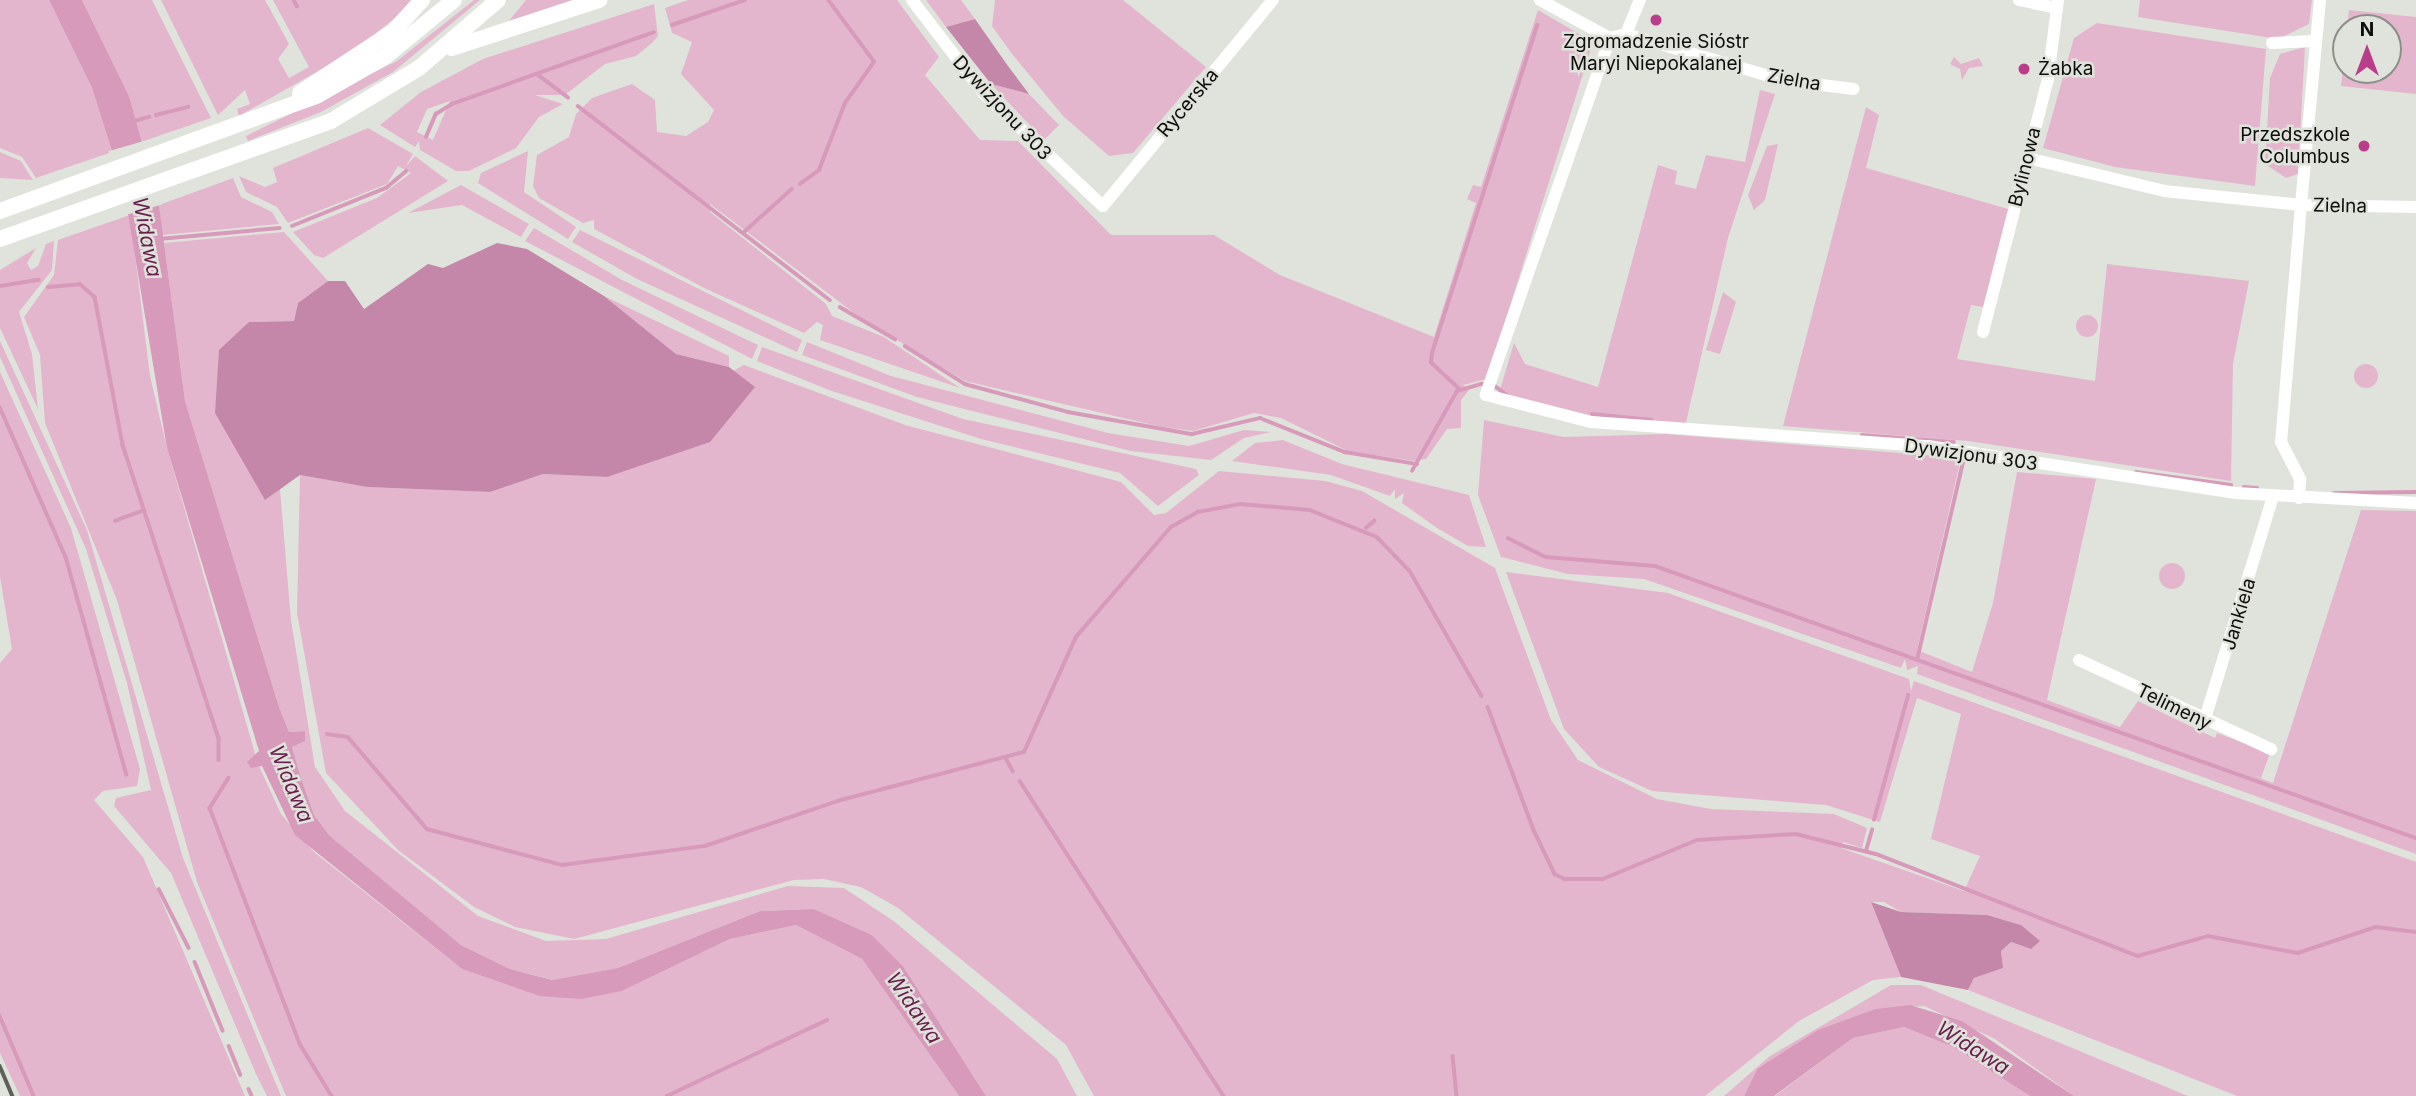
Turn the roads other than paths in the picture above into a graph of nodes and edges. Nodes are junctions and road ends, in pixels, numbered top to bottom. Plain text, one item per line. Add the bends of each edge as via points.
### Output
1 (422, 0) edge
2 (454, 0) edge
3 (498, 0) edge
4 (598, 0) edge
5 (912, 0) edge
6 (1273, 0) edge
7 (1540, 0) edge
8 (1640, 0) edge
9 (2019, 0) edge
10 (2320, 0) edge
11 (2058, 4) edge
12 (1626, 34) junction
13 (1610, 38) junction
14 (2315, 41) junction
15 (2272, 43) dead end
16 (439, 52) junction
17 (1853, 89) dead end
18 (245, 126) junction
19 (2026, 158) junction
20 (2301, 205) junction
21 (1102, 206) joint
22 (2416, 207) edge
23 (0, 211) edge
24 (0, 239) edge
25 (1983, 332) dead end
26 (2298, 498) junction
27 (2273, 502) junction
28 (2416, 503) edge
29 (2079, 660) dead end
30 (2204, 722) junction
31 (2271, 749) dead end

1 - 18 main road via 360,56
2 - 18 main road via 376,62
3 - 16 main road
4 - 16 main road
5 - 21 street, Dywizjonu 303 via 985,94
6 - 21 street, Rycerska
7 - 13 street
8 - 12 street
9 - 11 street
10 - 14 street, Zielna
11 - 19 street, Bylinowa
12 - 13 street
12 - 17 street, Zielna via 1778,79
13 - 27 street, Dywizjonu 303 via 1486,395 1591,422 1928,446
14 - 15 street
14 - 20 street, Zielna
16 - 24 main road via 351,110 252,153
18 - 23 main road
19 - 20 street via 2164,191
19 - 25 street, Bylinowa
20 - 22 street, Zielna
20 - 26 street via 2281,442 2300,479
26 - 27 street, Dywizjonu 303
26 - 28 street, Dywizjonu 303
27 - 30 street, Jankiela
29 - 30 street, Telimeny
30 - 31 street, Telimeny

